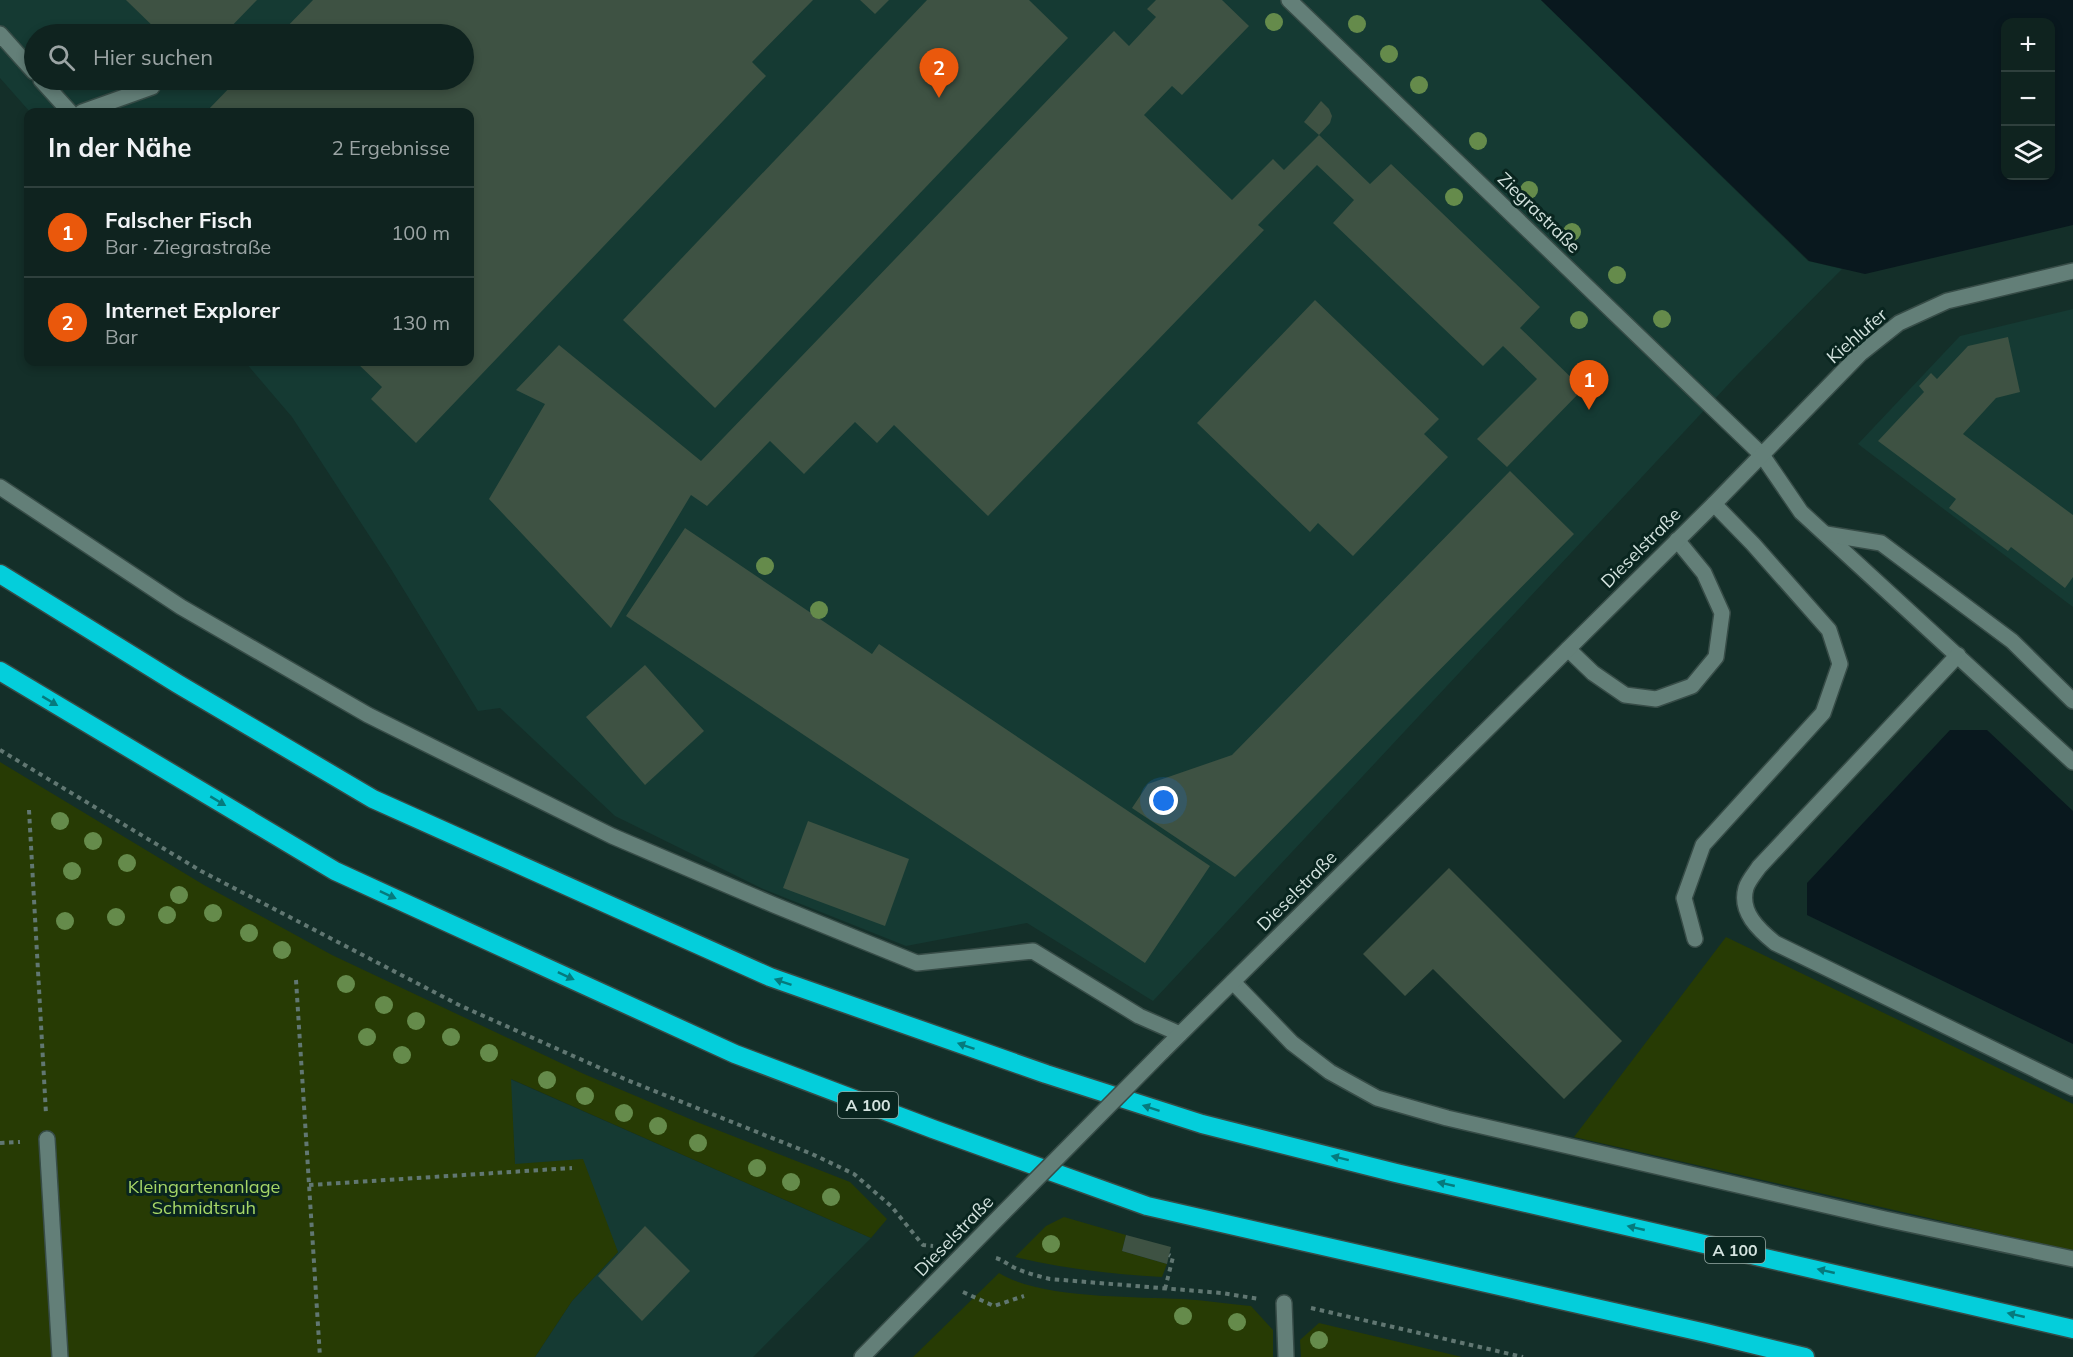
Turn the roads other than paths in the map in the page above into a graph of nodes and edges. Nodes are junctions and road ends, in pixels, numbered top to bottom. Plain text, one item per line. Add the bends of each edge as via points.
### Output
1 (1289, 0) edge
2 (0, 34) edge
3 (24, 61) edge
4 (50, 90) edge
5 (144, 90) edge
6 (66, 108) edge
7 (93, 108) edge
8 (2073, 271) edge
9 (1761, 455) junction
10 (0, 487) edge
11 (1714, 504) junction
12 (1826, 534) junction
13 (1677, 540) junction
14 (0, 574) edge
15 (1568, 649) junction
16 (1958, 655) junction
17 (0, 671) edge
18 (2073, 701) edge
19 (2073, 762) edge
20 (1695, 939) dead end
21 (1233, 982) junction
22 (1180, 1034) junction
23 (2073, 1088) edge
24 (47, 1139) road end
25 (2073, 1259) edge
26 (1284, 1302) dead end
27 (2073, 1329) edge
28 (60, 1357) edge
29 (862, 1357) edge
30 (1286, 1357) edge
31 (1805, 1357) edge

1 - 9 street, Ziegrastraße
2 - 3 street
4 - 6 street
5 - 7 street
8 - 9 street, Kiehlufer via 1947,301 1899,323 1860,354
9 - 11 street, Dieselstraße
9 - 12 street, Ziegrastraße via 1801,512
10 - 22 street via 181,607 368,715 612,836 917,963 1032,951 1139,1016
11 - 13 street, Dieselstraße
11 - 20 street via 1828,630 1840,664 1823,713 1703,845 1684,898
12 - 16 street, Ziegrastraße
12 - 18 street via 1881,543 2012,641
13 - 15 street, Dieselstraße
13 - 15 street via 1704,573 1722,613 1716,657 1692,686 1656,699 1624,695
27 -> 14 highway, A 100 via 1202,1124 770,977 373,799
15 - 21 street, Dieselstraße
16 - 19 street, Ziegrastraße
16 - 23 street via 1758,867 1746,888 1746,909 1757,928 1775,943
17 -> 31 highway, A 100 via 335,870 735,1054 910,1121 1147,1206
21 - 22 street, Dieselstraße
21 - 25 street via 1292,1043 1330,1072 1377,1098 1458,1121
22 - 29 street, Dieselstraße, bridge
24 - 28 street
26 - 30 street

